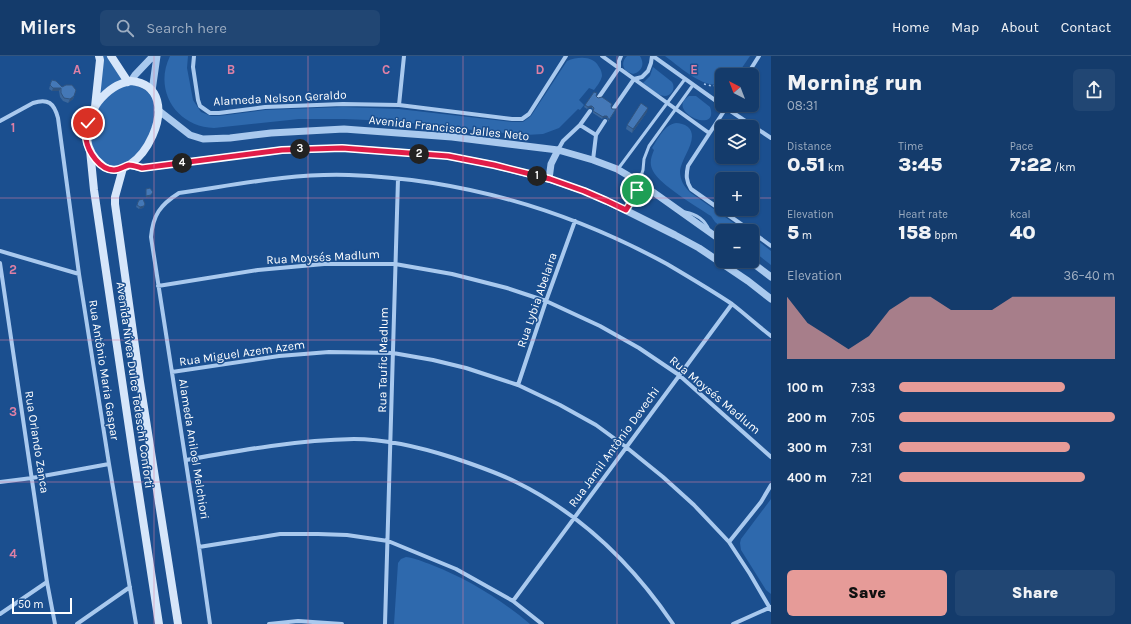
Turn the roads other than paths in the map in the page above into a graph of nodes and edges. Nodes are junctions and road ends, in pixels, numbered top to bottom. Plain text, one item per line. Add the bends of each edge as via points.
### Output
1 (99, 56) edge
2 (111, 56) edge
3 (153, 56) edge
4 (157, 56) edge
5 (194, 56) edge
6 (404, 56) edge
7 (566, 56) edge
8 (602, 56) edge
9 (621, 56) edge
10 (652, 56) edge
11 (760, 56) edge
12 (619, 68) junction
13 (752, 68) edge
14 (634, 79) junction
15 (685, 79) junction
16 (129, 82) junction
17 (693, 85) junction
18 (152, 91) junction
19 (599, 97) edge
20 (715, 99) edge
21 (667, 102) junction
22 (399, 106) junction
23 (95, 108) junction
24 (614, 108) edge
25 (676, 109) junction
26 (158, 110) junction
27 (590, 111) dead end
28 (723, 112) edge
29 (734, 112) edge
30 (0, 121) edge
31 (605, 121) dead end
32 (580, 125) junction
33 (709, 132) junction
34 (596, 135) junction
35 (771, 138) edge
36 (90, 150) junction
37 (558, 150) junction
38 (593, 160) junction
39 (126, 166) junction
40 (617, 169) junction
41 (398, 179) junction
42 (550, 179) junction
43 (639, 182) junction
44 (626, 210) junction
45 (575, 221) junction
46 (741, 224) edge
47 (715, 236) edge
48 (759, 237) edge
49 (771, 246) edge
50 (0, 251) edge
51 (0, 263) edge
52 (395, 264) junction
53 (759, 268) edge
54 (79, 274) junction
55 (771, 277) edge
56 (158, 286) junction
57 (771, 299) edge
58 (0, 300) edge
59 (546, 301) junction
60 (5, 302) junction
61 (732, 304) junction
62 (771, 336) edge
63 (393, 352) junction
64 (172, 372) junction
65 (679, 375) junction
66 (518, 385) junction
67 (391, 442) junction
68 (626, 447) junction
69 (771, 457) edge
70 (186, 460) junction
71 (109, 464) junction
72 (32, 478) junction
73 (0, 482) edge
74 (771, 485) edge
75 (574, 518) junction
76 (388, 541) junction
77 (729, 542) junction
78 (200, 547) junction
79 (48, 582) junction
80 (130, 587) junction
81 (513, 601) junction
82 (771, 608) edge
83 (0, 614) edge
84 (55, 624) edge
85 (77, 624) edge
86 (136, 624) edge
87 (160, 624) edge
88 (178, 624) edge
89 (210, 624) edge
90 (270, 624) edge
91 (342, 624) edge
92 (385, 624) edge
93 (542, 624) edge
94 (674, 624) edge
95 (733, 624) edge

1 - 23 main road
2 - 16 main road
3 - 16 street
4 - 18 street
5 - 22 street, Alameda Nelson Geraldo via 198,100 200,106 210,113 265,107 343,104
6 - 22 street
7 - 22 street, Alameda Nelson Geraldo via 529,114 522,119
8 - 12 street
9 - 12 street
10 - 14 street via 648,71
10 - 15 street
11 - 13 street
12 - 14 street
12 - 19 street
14 - 21 street
14 - 24 street
15 - 17 street
15 - 21 lane
16 - 18 main road via 138,82
16 - 23 main road via 110,90
17 - 20 street
17 - 25 lane
18 - 26 main road
21 - 25 street
21 - 40 lane
23 - 36 main road via 86,134
25 - 33 street
25 - 43 lane via 649,146
26 - 37 street, Avenida Francisco Jalles Neto via 190,134 203,139 344,129 452,137
26 - 39 main road via 155,130 149,143 140,155
27 - 32 street
28 - 33 street
29 - 35 street
30 - 54 street, Rua Antônio Maria Gaspar via 38,101 50,102 54,106 58,118
31 - 34 street
32 - 34 street
32 - 37 street
33 - 46 street via 688,166 687,183
34 - 38 street
36 - 39 main road via 103,166 114,170
36 - 87 main road, Avenida Nívea Dulce Tedeschi Conforti
37 - 38 street, Avenida Francisco Jalles Neto
37 - 42 street via 551,164
38 - 40 street, Avenida Francisco Jalles Neto
39 - 42 street via 142,168 282,150 342,148 448,156
39 - 88 main road, Avenida Nívea Dulce Tedeschi Conforti via 115,204
40 - 43 street, Avenida Francisco Jalles Neto
41 - 45 street via 492,194
41 - 52 street, Rua Taufic Madlum
41 - 56 street, Alameda Aniloel Melchiori via 348,175 296,176 179,193 161,207 152,227 151,237
42 - 44 street
43 - 44 street
43 - 47 street, Avenida Francisco Jalles Neto
44 - 57 street via 699,248
45 - 59 street, Rua Lybia Abelaira
45 - 61 street via 648,254
48 - 49 street
50 - 54 street
51 - 60 street, Rua Orlando Zanca
52 - 56 street, Rua Moysés Madlum via 324,264 258,270
52 - 59 street, Rua Moysés Madlum via 452,274
52 - 63 street, Rua Taufic Madlum
53 - 55 street
54 - 71 street, Rua Antônio Maria Gaspar
56 - 64 street, Alameda Aniloel Melchiori
58 - 60 street
59 - 65 street, Rua Moysés Madlum via 639,348
59 - 66 street, Rua Lybia Abelaira
60 - 72 street, Rua Orlando Zanca
61 - 62 street
61 - 65 street, Rua Jamil Antônio Devechi
63 - 64 street, Rua Miguel Azem Azem via 329,352 279,356
63 - 66 street, Rua Miguel Azem Azem via 466,368
63 - 67 street, Rua Taufic Madlum
64 - 70 street, Alameda Aniloel Melchiori
65 - 68 street, Rua Jamil Antônio Devechi
65 - 69 street, Rua Moysés Madlum
66 - 68 street, Rua Miguel Azem Azem via 560,405
67 - 70 street via 355,439 311,441
67 - 75 street via 437,452 478,466 546,498
67 - 76 street, Rua Taufic Madlum
68 - 75 street, Rua Jamil Antônio Devechi
68 - 77 street, Rua Miguel Azem Azem via 694,505
70 - 78 street, Alameda Aniloel Melchiori
71 - 72 street
71 - 80 street, Rua Antônio Maria Gaspar
72 - 73 street
72 - 79 street, Rua Orlando Zanca
74 - 77 street via 761,502
75 - 81 street, Rua Jamil Antônio Devechi
75 - 94 street via 628,566
76 - 78 street via 347,535 280,534
76 - 81 street via 456,569
76 - 92 street, Rua Taufic Madlum
77 - 82 street, Rua Miguel Azem Azem
78 - 89 street, Alameda Aniloel Melchiori
79 - 83 street
79 - 84 street, Rua Orlando Zanca
80 - 85 street
80 - 86 street, Rua Antônio Maria Gaspar
81 - 93 street
82 - 95 street
90 - 91 street via 298,621

